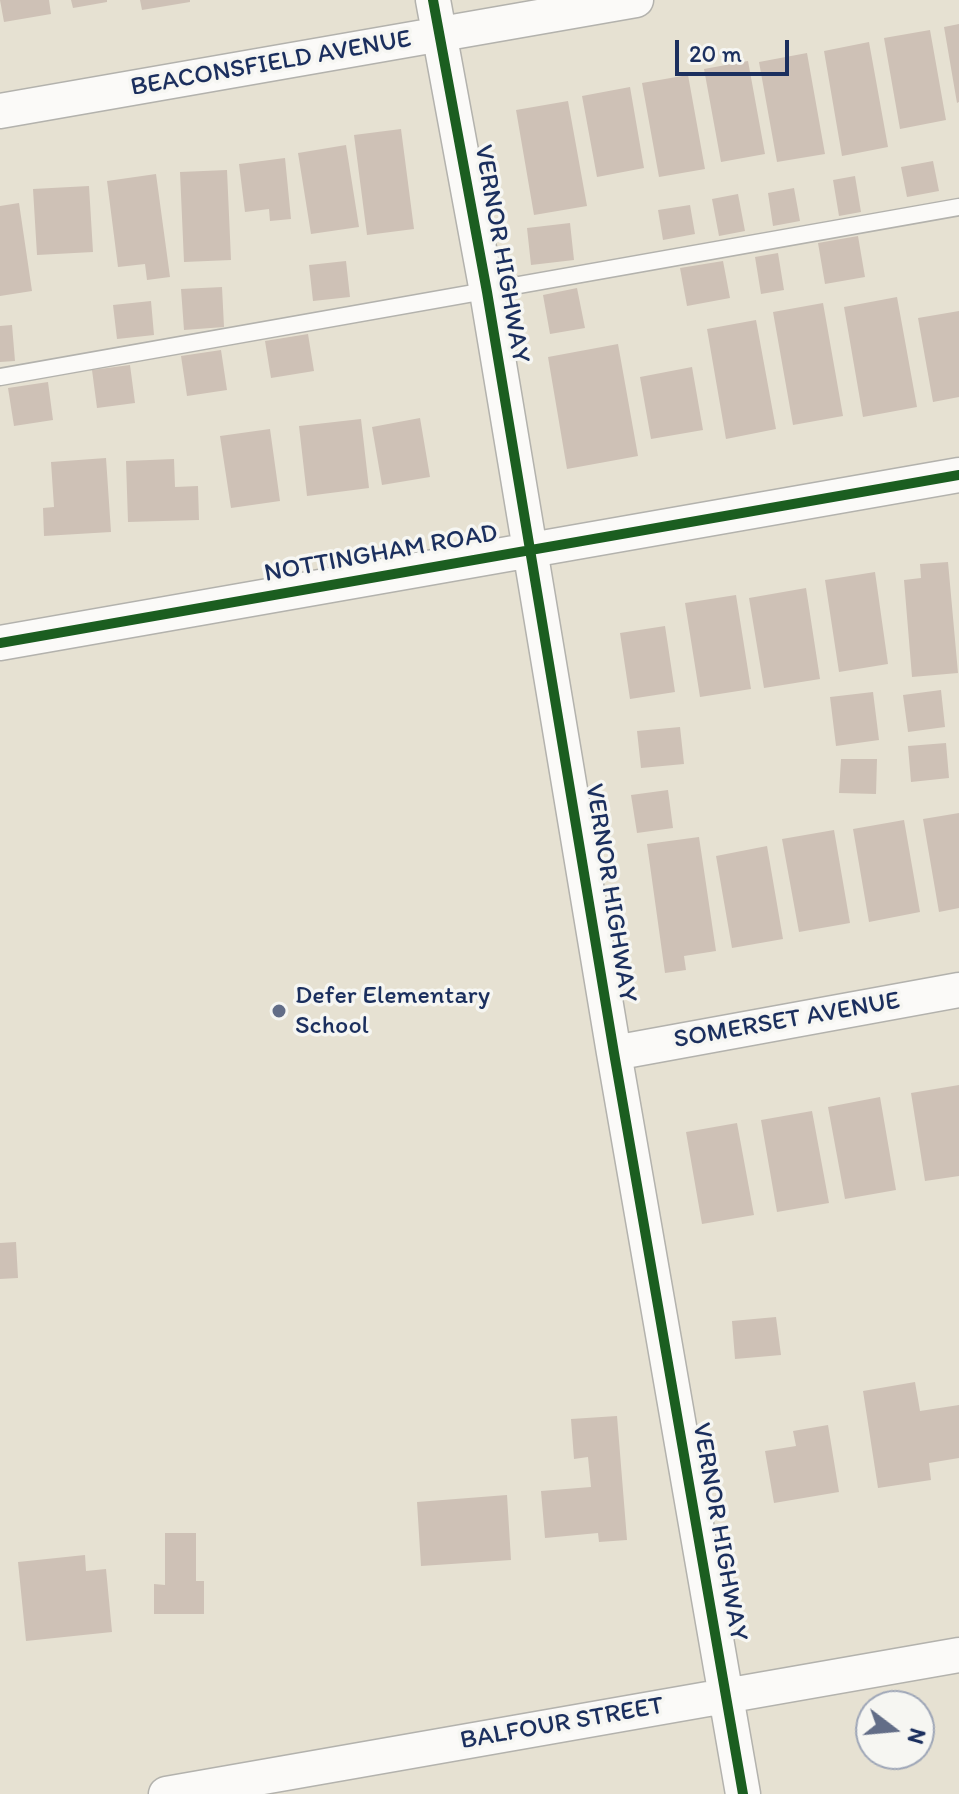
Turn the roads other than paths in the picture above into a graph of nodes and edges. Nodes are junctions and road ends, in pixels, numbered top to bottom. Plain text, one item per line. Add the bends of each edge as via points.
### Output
1 (433, 0) edge
2 (636, 0) edge
3 (439, 35) junction
4 (0, 111) edge
5 (959, 207) edge
6 (487, 292) junction
7 (0, 377) edge
8 (959, 475) edge
9 (531, 551) junction
10 (0, 643) edge
11 (959, 990) edge
12 (614, 1053) junction
13 (959, 1655) edge
14 (725, 1695) junction
15 (166, 1794) edge
16 (743, 1794) edge

1 - 3 street, VERNOR HIGHWAY
2 - 3 street, BEACONSFIELD AVENUE
3 - 4 street, BEACONSFIELD AVENUE
3 - 6 street, VERNOR HIGHWAY
5 - 6 lane
6 - 7 lane
6 - 9 street, VERNOR HIGHWAY
8 - 9 street, NOTTINGHAM ROAD
9 - 10 street, NOTTINGHAM ROAD
9 - 12 street, VERNOR HIGHWAY
11 - 12 street, SOMERSET AVENUE
12 - 14 street, VERNOR HIGHWAY
13 - 14 street, BALFOUR STREET
14 - 15 street, BALFOUR STREET
14 - 16 street, VERNOR HIGHWAY

